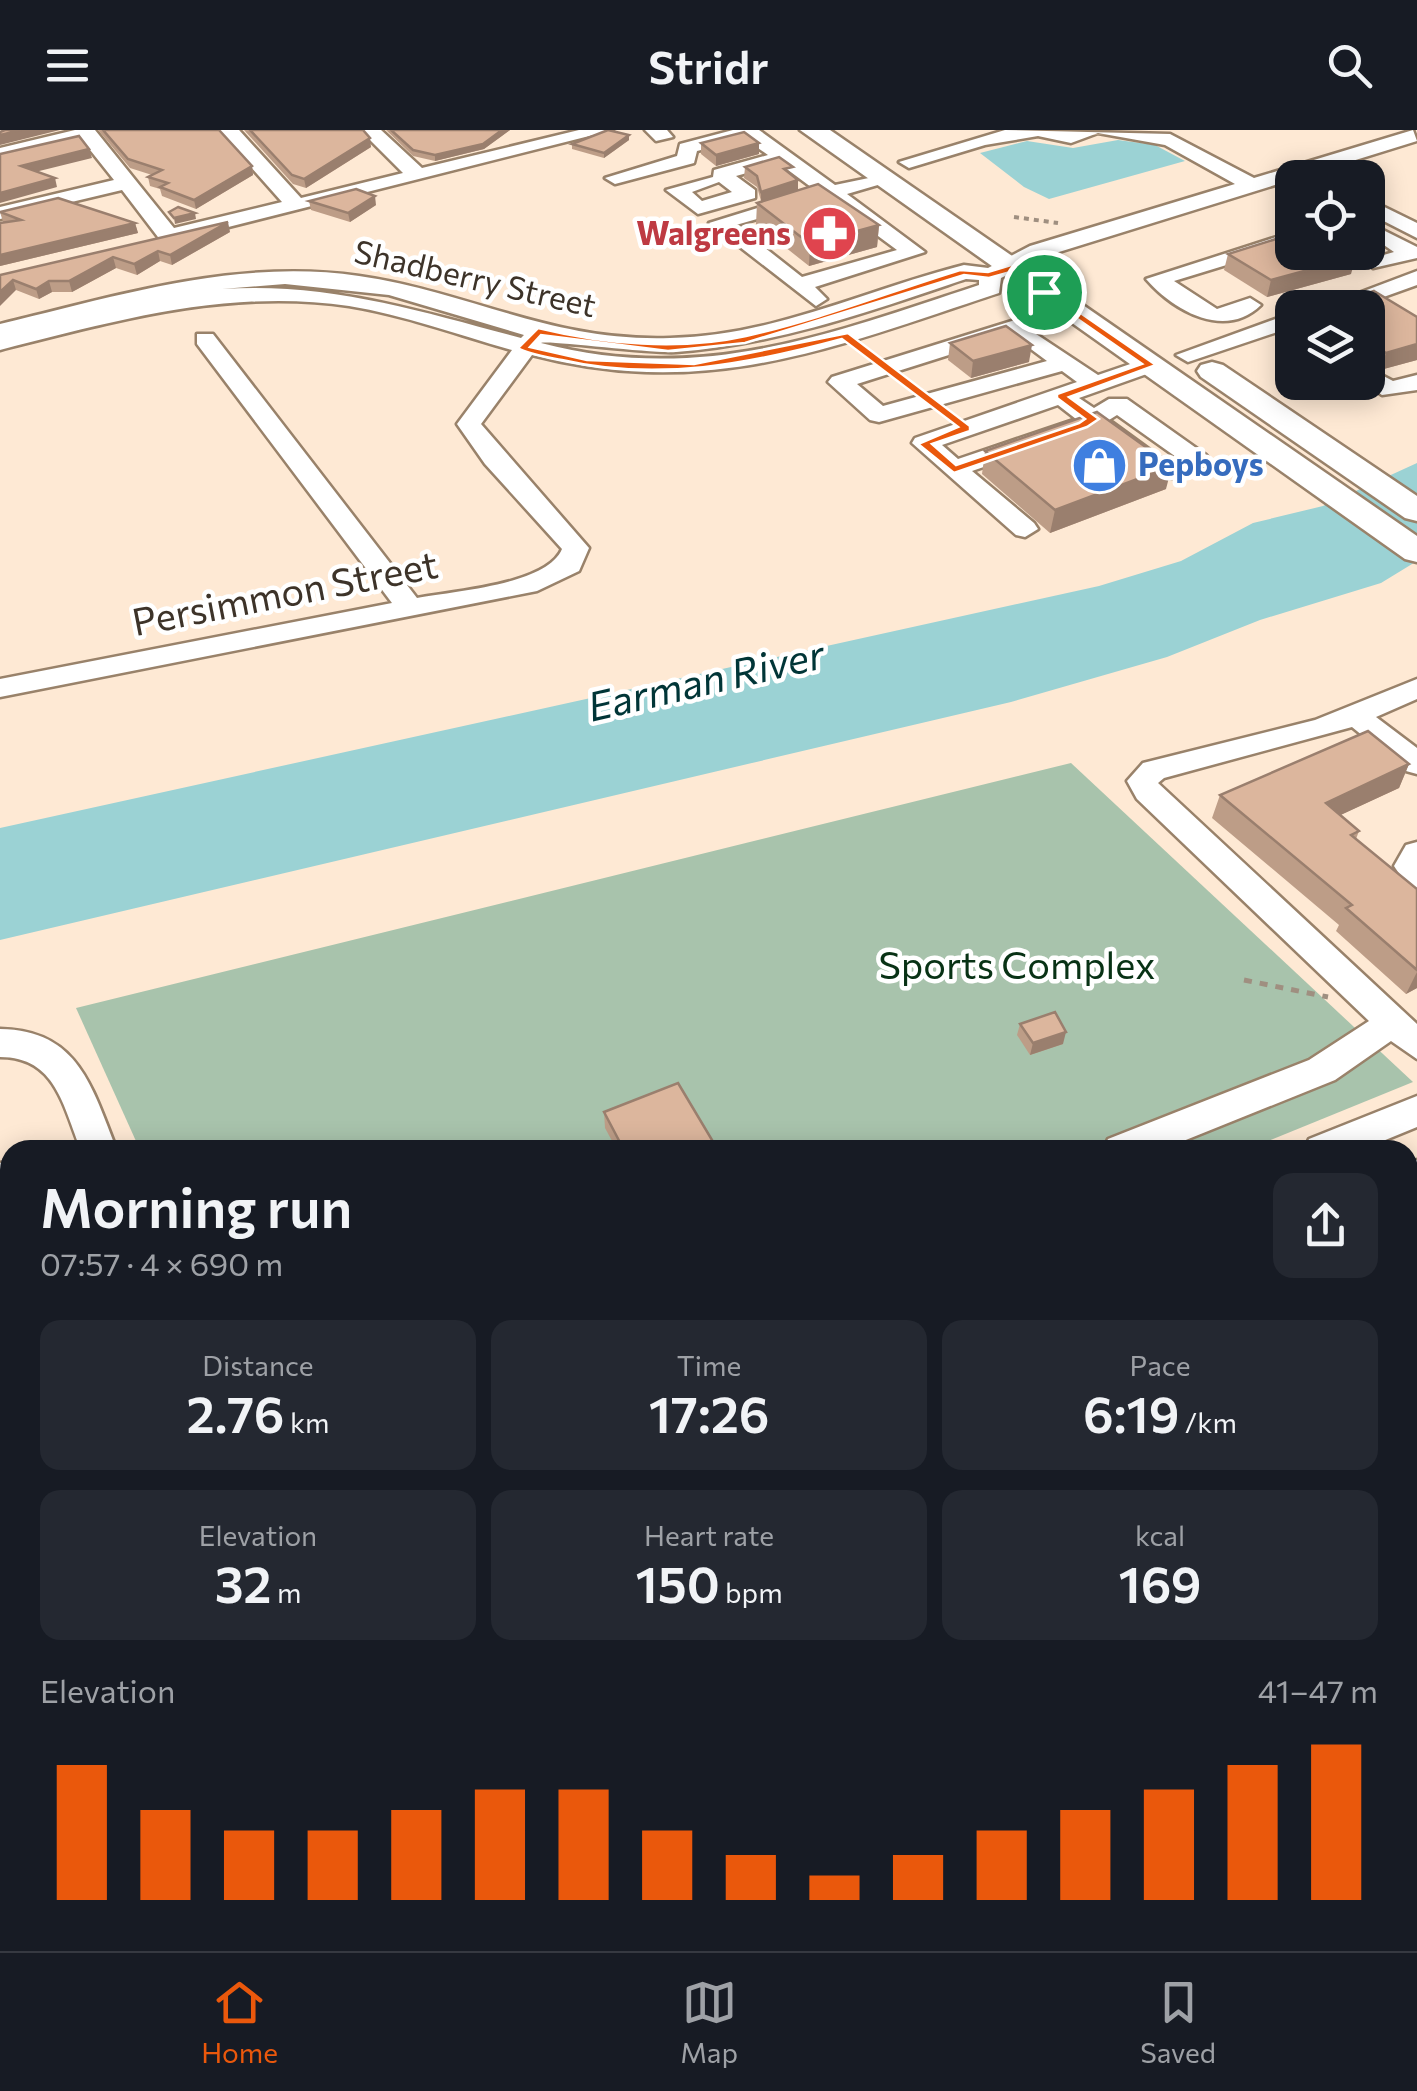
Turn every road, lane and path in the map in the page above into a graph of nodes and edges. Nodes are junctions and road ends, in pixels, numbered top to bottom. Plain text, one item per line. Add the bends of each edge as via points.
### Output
1 (228, 130) edge
2 (370, 130) edge
3 (513, 130) edge
4 (602, 130) edge
5 (813, 130) edge
6 (1037, 130) edge
7 (1090, 130) edge
8 (1105, 130) edge
9 (752, 131) edge
10 (87, 132) edge
11 (1417, 135) edge
12 (533, 147) junction
13 (0, 154) edge
14 (901, 156) joint
15 (784, 157) junction
16 (418, 175) junction
17 (812, 176) junction
18 (614, 178) dead end
19 (881, 178) junction
20 (708, 182) dead end
21 (128, 183) junction
22 (940, 183) dead end
23 (1253, 186) junction
24 (832, 192) junction
25 (748, 194) junction
26 (1275, 201) edge
27 (296, 205) junction
28 (1385, 210) edge
29 (0, 213) edge
30 (1411, 218) edge
31 (1066, 224) dead end
32 (1385, 227) edge
33 (1385, 238) edge
34 (1275, 243) edge
35 (1041, 249) junction
36 (1385, 262) edge
37 (1000, 272) junction
38 (1417, 278) edge
39 (799, 285) junction
40 (1382, 290) edge
41 (1250, 305) dead end
42 (840, 325) junction
43 (1275, 326) edge
44 (0, 330) edge
45 (205, 339) dead end
46 (531, 340) junction
47 (0, 344) edge
48 (1168, 353) junction
49 (1066, 363) junction
50 (886, 366) junction
51 (1417, 382) edge
52 (1095, 384) junction
53 (1385, 387) edge
54 (1061, 396) junction
55 (931, 404) junction
56 (966, 428) junction
57 (954, 469) junction
58 (1417, 511) edge
59 (1025, 529) dead end
60 (1417, 552) edge
61 (410, 608) junction
62 (0, 658) edge
63 (8, 686) edge
64 (1417, 688) edge
65 (1356, 715) junction
66 (1417, 764) edge
67 (1417, 854) edge
68 (1417, 876) edge
69 (1244, 980) dead end
70 (1341, 996) dead end
71 (1407, 1030) edge
72 (0, 1043) edge
73 (1417, 1111) edge
74 (95, 1140) edge
75 (1147, 1140) edge
76 (1346, 1140) edge

1 - 27 street
2 - 16 street
3 - 12 street
4 - 12 street
5 - 19 main road
6 - 7 street via 1072,138
6 - 14 street
8 - 23 street via 1170,140
9 - 15 street
9 - 18 street via 687,148 687,159
10 - 13 street
10 - 21 street
11 - 23 street
12 - 16 street
14 - 22 main road
15 - 17 street
15 - 25 street via 721,174
16 - 27 street
17 - 24 street
17 - 25 street
19 - 24 street
19 - 37 main road
20 - 25 street via 676,190 698,208
21 - 27 street via 160,238
21 - 29 street
23 - 35 street
24 - 39 street via 720,223
24 - 39 street via 914,252
26 - 35 street
28 - 30 street
30 - 32 street
31 - 35 path
33 - 36 street via 1412,253
34 - 41 street via 1157,280 1214,317
35 - 37 street
37 - 42 street, Shadberry Street via 992,288
37 - 48 main road
38 - 40 street
39 - 42 street
42 - 46 street, Shadberry Street via 753,359 694,368 587,363
42 - 50 street
43 - 48 street
44 - 46 street, Shadberry Street via 160,290 270,277 371,284
45 - 61 street
46 - 47 street, Shadberry Street via 351,300 276,291 180,300
46 - 61 street, Persimmon Street via 469,424 576,548 574,557 537,583
48 - 52 street
48 - 58 main road
48 - 60 main road via 1326,489
49 - 50 street via 1015,326
49 - 52 street
49 - 55 street
50 - 55 street
50 - 55 street via 840,382 880,415
51 - 53 street
52 - 54 street
54 - 56 street
54 - 57 street via 1093,419
55 - 56 street
56 - 57 street via 924,444
57 - 59 street
61 - 63 street, Persimmon Street
62 - 63 street
64 - 65 street
65 - 66 street
65 - 71 street via 1154,770 1142,782
67 - 68 street via 1410,866
69 - 70 path via 1319,998
71 - 75 street
72 - 74 street via 50,1052
73 - 76 street

